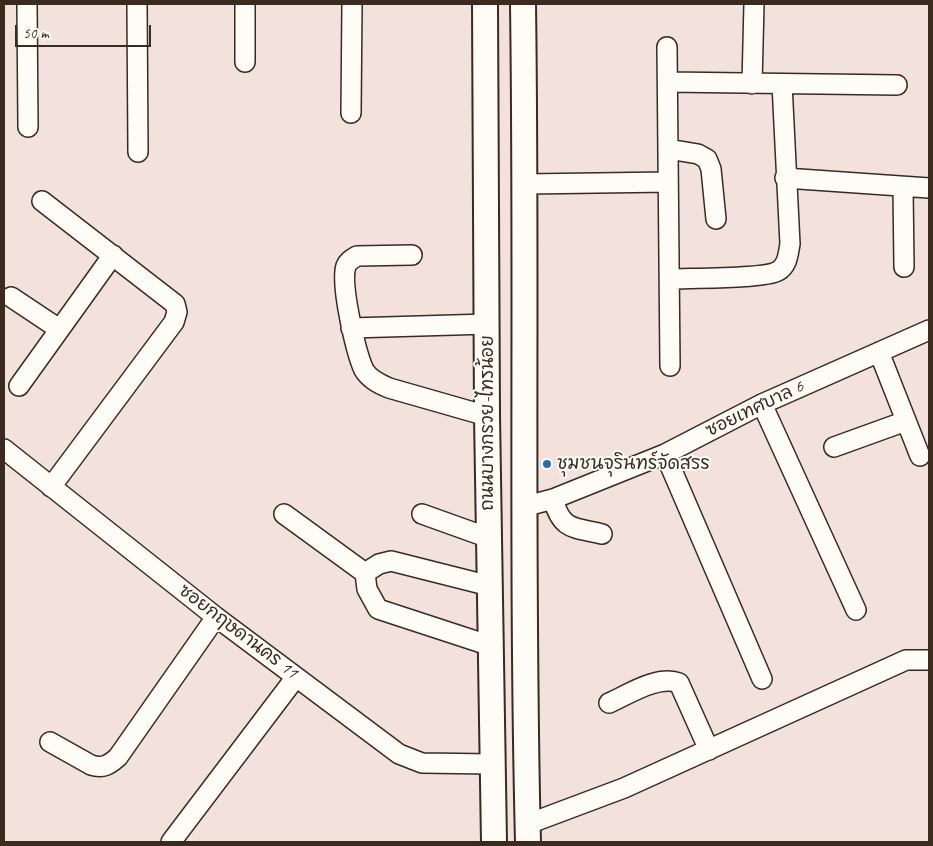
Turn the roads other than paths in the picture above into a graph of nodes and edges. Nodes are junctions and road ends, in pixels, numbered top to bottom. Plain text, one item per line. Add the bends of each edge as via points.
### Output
1 (27, 4) edge
2 (137, 4) edge
3 (245, 4) edge
4 (352, 4) edge
5 (485, 4) edge
6 (523, 4) edge
7 (754, 4) edge
8 (667, 47) dead end
9 (245, 62) dead end
10 (668, 82) junction
11 (752, 84) junction
12 (782, 84) junction
13 (897, 85) dead end
14 (351, 113) dead end
15 (28, 127) dead end
16 (668, 150) junction
17 (138, 152) dead end
18 (785, 178) junction
19 (668, 182) junction
20 (526, 184) junction
21 (903, 188) junction
22 (929, 188) edge
23 (42, 201) dead end
24 (716, 220) dead end
25 (412, 254) dead end
26 (113, 255) junction
27 (904, 268) dead end
28 (670, 279) junction
29 (12, 297) dead end
30 (488, 324) junction
31 (351, 328) junction
32 (59, 329) junction
33 (929, 330) edge
34 (879, 352) junction
35 (670, 366) dead end
36 (19, 386) dead end
37 (762, 404) junction
38 (487, 416) junction
39 (906, 421) junction
40 (834, 447) dead end
41 (4, 449) edge
42 (665, 454) junction
43 (920, 456) dead end
44 (51, 487) junction
45 (553, 499) junction
46 (523, 507) junction
47 (284, 514) dead end
48 (422, 514) dead end
49 (602, 534) dead end
50 (489, 538) junction
51 (365, 573) junction
52 (490, 586) junction
53 (856, 610) dead end
54 (216, 617) junction
55 (491, 646) junction
56 (929, 660) edge
57 (296, 677) junction
58 (762, 679) dead end
59 (527, 698) junction
60 (492, 699) junction
61 (610, 703) dead end
62 (50, 742) dead end
63 (708, 750) junction
64 (493, 764) junction
65 (528, 833) edge
66 (171, 842) edge
67 (494, 842) edge

1 - 15 street
2 - 17 street
3 - 9 street
4 - 14 street
5 - 30 main road, ถนนบางกรวย-ไทรน้อย
6 - 20 main road, ถนนบางกรวย-ไทรน้อย
7 - 11 street
8 - 10 street
10 - 11 street
10 - 16 street
11 - 12 street
12 - 13 street
12 - 18 street
16 - 19 street
16 - 24 street via 698,154 707,159
18 - 21 street
18 - 28 street via 790,244 786,263 778,271 759,275
19 - 20 street
19 - 28 street
20 - 46 main road, ถนนบางกรวย-ไทรน้อย
21 - 22 street
21 - 27 street
23 - 26 street
25 - 31 street via 357,256 350,260 345,277
26 - 32 street
26 - 44 street via 175,304 177,312 174,322
28 - 35 street
29 - 32 street
30 - 31 street
30 - 38 main road, ถนนบางกรวย-ไทรน้อย
31 - 38 street via 364,371 375,381
32 - 36 street
33 - 34 street, ซอยเทศบาล 6
34 - 37 street, ซอยเทศบาล 6
34 - 39 street
37 - 42 street, ซอยเทศบาล 6
37 - 53 street
38 - 50 main road, ถนนบางกรวย-ไทรน้อย
39 - 40 street
39 - 43 street
41 - 44 street, ซอยกฤษดานคร 11
42 - 45 street, ซอยเทศบาล 6
42 - 58 street
44 - 54 street, ซอยกฤษดานคร 11
45 - 46 street, ซอยเทศบาล 6
45 - 49 street via 563,523
46 - 59 main road, ถนนบางกรวย-ไทรน้อย
47 - 51 street
48 - 50 street
50 - 52 main road, ถนนบางกรวย-ไทรน้อย
51 - 52 street via 391,561
51 - 55 street via 367,588 378,609
52 - 55 main road, ถนนบางกรวย-ไทรน้อย
54 - 57 street, ซอยกฤษดานคร 11
54 - 62 street via 109,766 92,765
55 - 60 main road, ถนนบางกรวย-ไทรน้อย
56 - 63 street via 906,660
57 - 64 street, ซอยกฤษดานคร 11 via 409,760
57 - 66 street
59 - 60 main road
59 - 65 main road, ถนนบางกรวย-ไทรน้อย
60 - 64 main road, ถนนบางกรวย-ไทรน้อย
61 - 63 street via 660,681 679,683
63 - 65 street
64 - 67 main road, ถนนบางกรวย-ไทรน้อย

